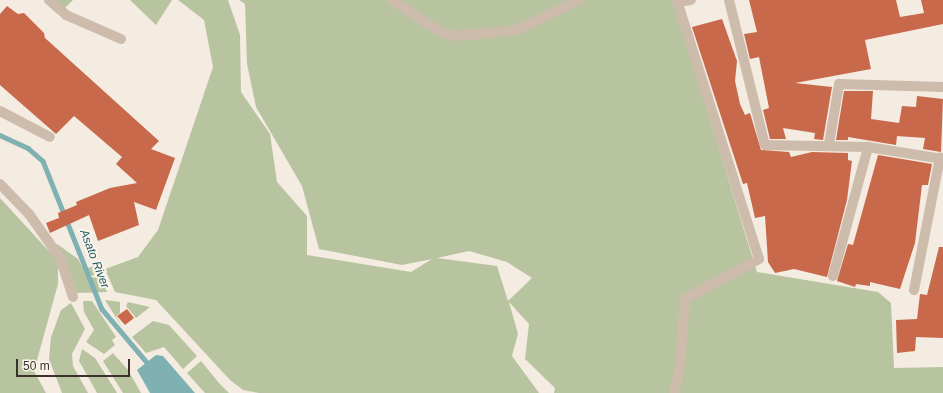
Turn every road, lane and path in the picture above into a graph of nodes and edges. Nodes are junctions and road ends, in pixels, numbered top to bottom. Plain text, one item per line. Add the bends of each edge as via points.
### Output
1 (48, 0) edge
2 (392, 0) edge
3 (579, 0) edge
4 (691, 0) edge
5 (729, 0) edge
6 (677, 1) edge
7 (121, 39) dead end
8 (943, 87) edge
9 (0, 111) edge
10 (50, 137) dead end
11 (828, 144) junction
12 (868, 147) junction
13 (942, 159) edge
14 (0, 184) edge
15 (833, 276) dead end
16 (914, 290) dead end
17 (73, 297) dead end
18 (674, 393) edge

1 - 7 street via 66,15
2 - 3 street via 442,32 458,36 517,30
4 - 6 street
5 - 11 street via 765,145
6 - 18 street via 759,259 685,299 680,366
8 - 11 street via 839,84
9 - 10 street
11 - 12 street
12 - 13 street
12 - 15 street
13 - 16 street
14 - 17 street via 29,214 60,258

